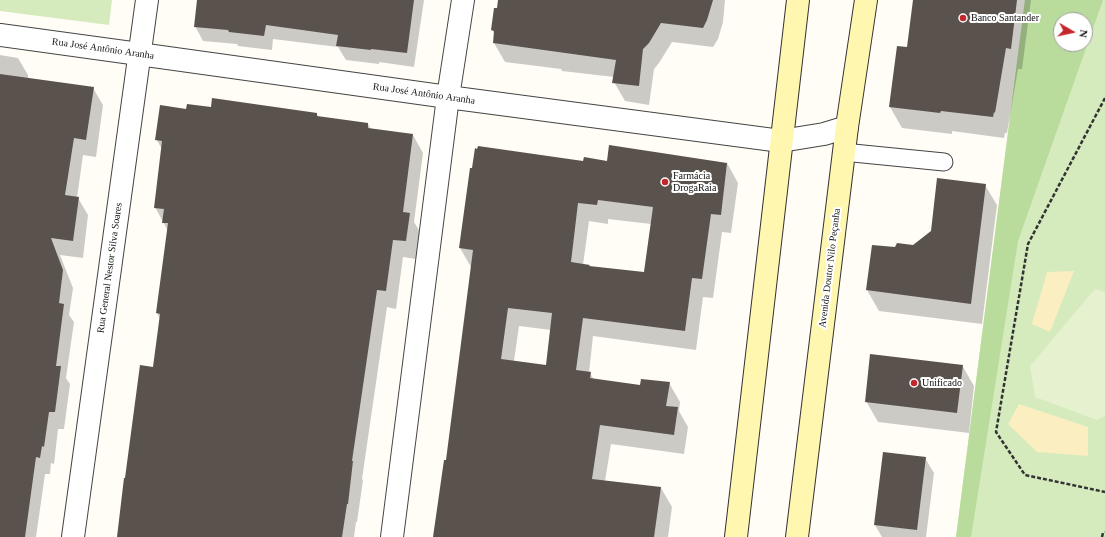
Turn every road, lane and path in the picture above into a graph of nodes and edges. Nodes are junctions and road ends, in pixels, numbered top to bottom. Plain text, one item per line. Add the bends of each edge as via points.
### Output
1 (147, 0) edge
2 (463, 0) edge
3 (798, 0) edge
4 (866, 0) edge
5 (0, 35) edge
6 (139, 54) junction
7 (448, 97) junction
8 (1105, 98) edge
9 (846, 126) junction
10 (781, 141) junction
11 (843, 152) junction
12 (944, 162) dead end
13 (1105, 492) edge
14 (1105, 532) edge
15 (74, 537) edge
16 (392, 537) edge
17 (736, 537) edge
18 (797, 537) edge
19 (1102, 537) edge

1 - 6 street, Rua General Nestor Silva Soares
2 - 7 street
3 - 10 main road
4 - 9 main road, Avenida Doutor Nilo Peçanha
5 - 6 street, Rua José Antônio Aranha
6 - 7 street, Rua José Antônio Aranha
6 - 15 street, Rua General Nestor Silva Soares
7 - 10 street, Rua José Antônio Aranha
7 - 16 street
8 - 13 path via 1028,244 996,432 1024,475
9 - 10 street, Rua José Antônio Aranha via 824,134
9 - 11 main road, Avenida Doutor Nilo Peçanha
10 - 17 main road
11 - 12 lane
11 - 18 main road, Avenida Doutor Nilo Peçanha
14 - 19 path

